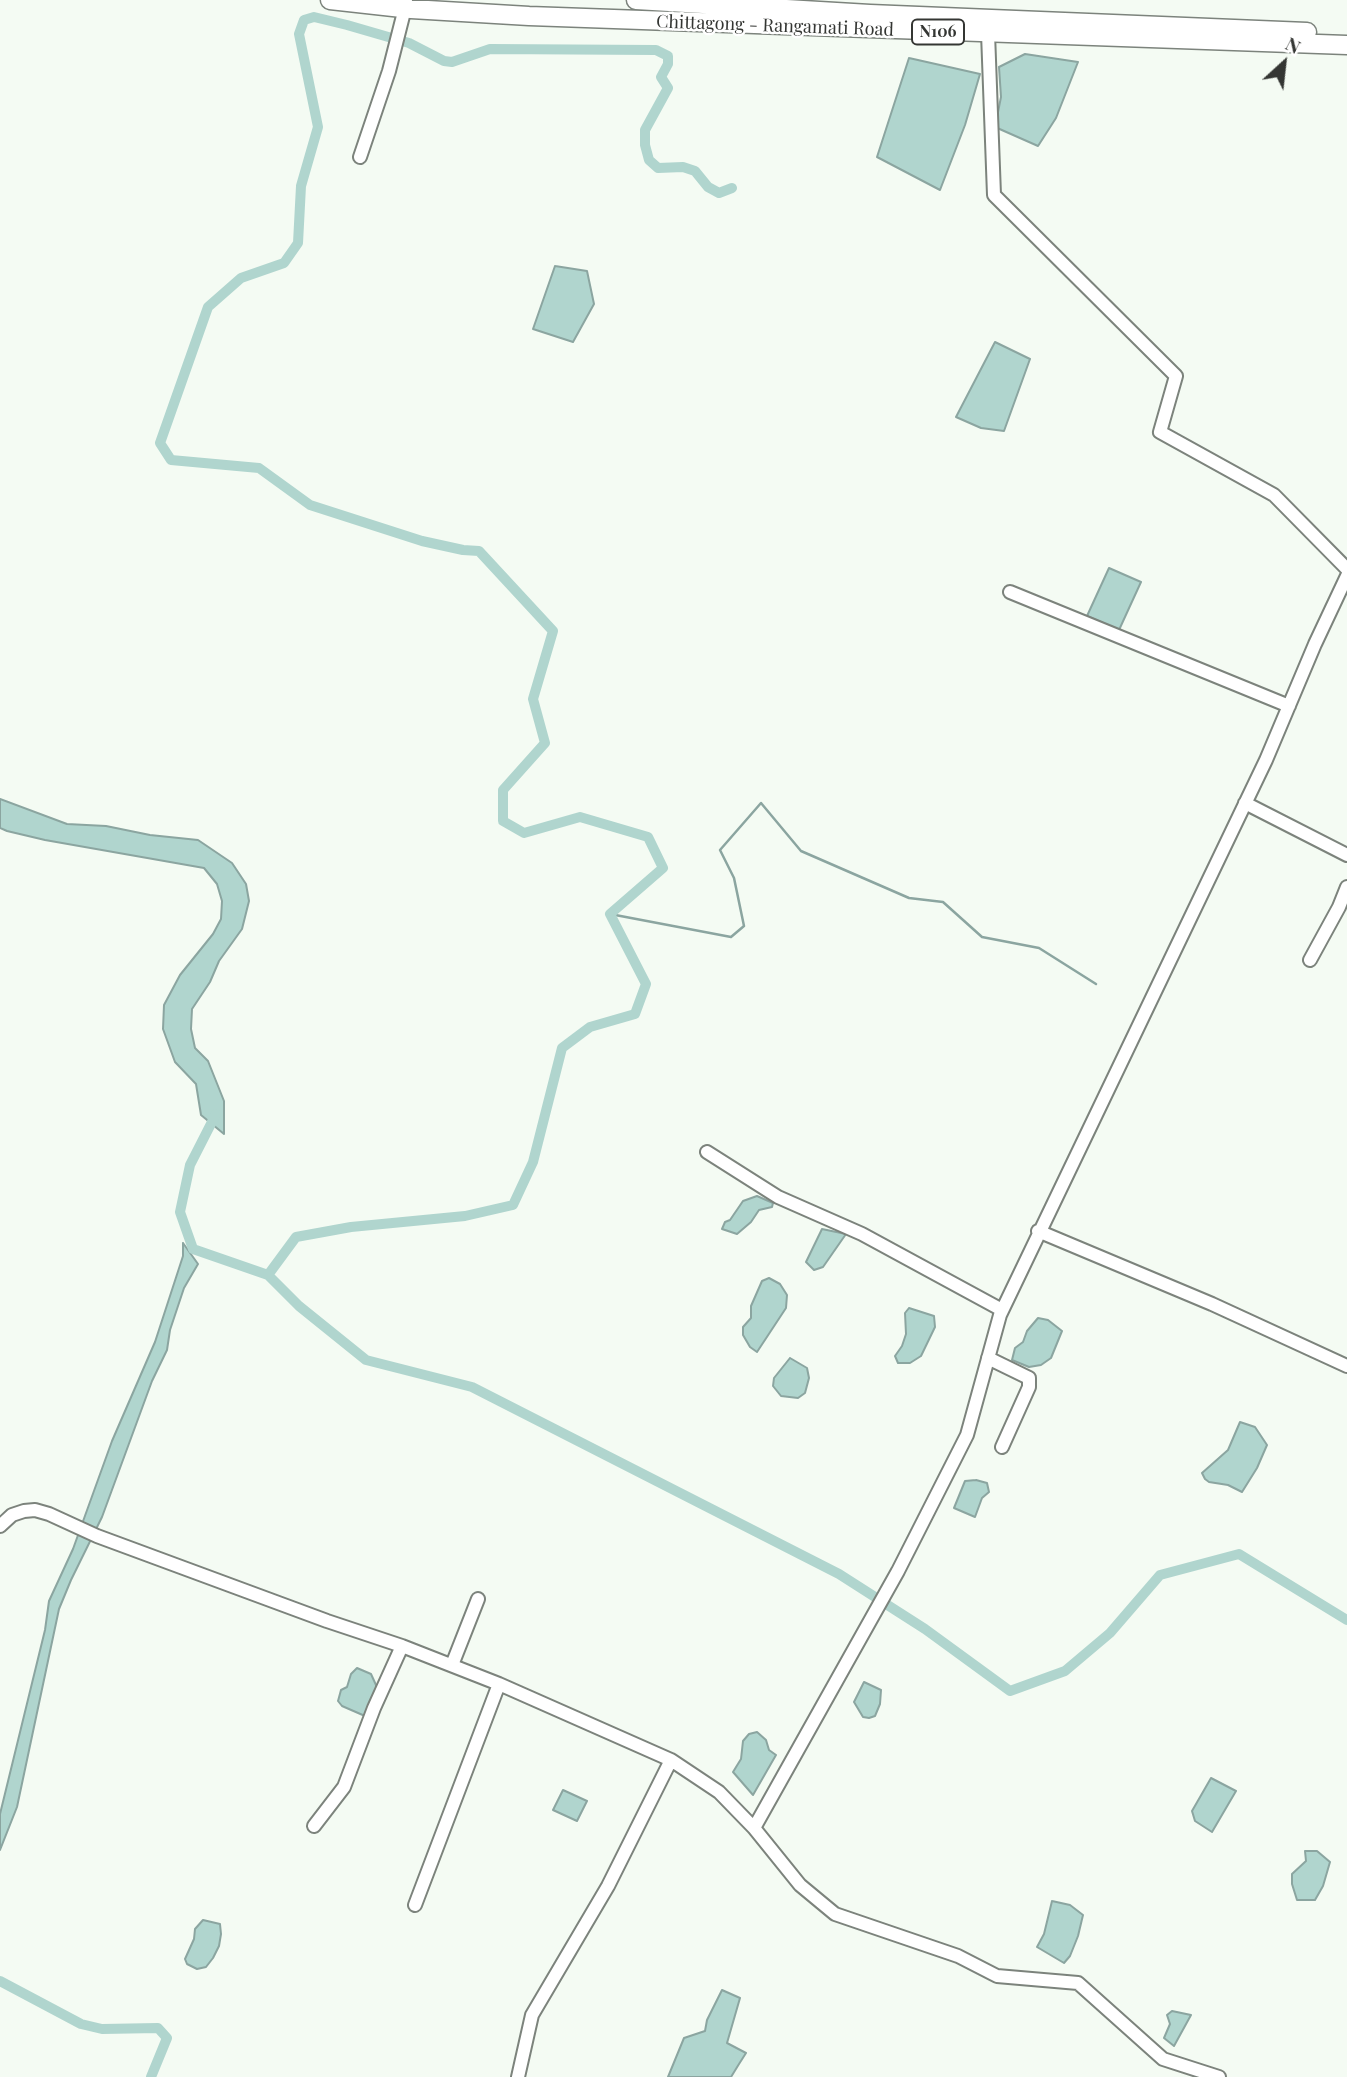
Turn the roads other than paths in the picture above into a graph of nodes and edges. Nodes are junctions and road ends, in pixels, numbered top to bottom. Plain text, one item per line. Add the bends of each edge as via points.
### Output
1 (330, 0) edge
2 (636, 0) edge
3 (834, 6) edge
4 (408, 9) junction
5 (1007, 27) junction
6 (988, 33) junction
7 (1347, 34) edge
8 (1347, 45) edge
9 (360, 157) dead end
10 (1347, 569) edge
11 (1347, 576) edge
12 (1010, 592) dead end
13 (1289, 706) junction
14 (1245, 803) junction
15 (1347, 855) edge
16 (1347, 887) edge
17 (1310, 960) dead end
18 (707, 1152) dead end
19 (1038, 1231) junction
20 (1002, 1310) junction
21 (988, 1358) junction
22 (1347, 1366) edge
23 (1002, 1447) dead end
24 (0, 1526) edge
25 (478, 1599) dead end
26 (402, 1646) junction
27 (452, 1665) junction
28 (499, 1684) junction
29 (671, 1760) junction
30 (314, 1826) dead end
31 (754, 1828) junction
32 (415, 1905) dead end
33 (518, 2077) edge
34 (1219, 2077) edge

1 - 4 highway, Chittagong - Rangamati Road / N106
2 - 3 highway
3 - 5 highway
4 - 6 highway, Chittagong - Rangamati Road / N106
4 - 9 street
5 - 6 highway, Chittagong - Rangamati Road / N106
5 - 7 highway
5 - 8 highway, Chittagong - Rangamati Road / N106
6 - 10 street via 994,195 1176,376 1160,432 1274,495
11 - 13 street
12 - 13 street
13 - 14 street
14 - 15 street
14 - 19 street
16 - 17 street
18 - 20 street via 778,1197 862,1234
19 - 20 street
19 - 22 street
20 - 21 street
21 - 23 street via 1028,1378 1029,1387
21 - 31 street via 967,1435 898,1571
24 - 26 street via 12,1516 35,1510
25 - 27 street
26 - 27 street
26 - 30 street via 344,1787
27 - 28 street
28 - 29 street
28 - 32 street
29 - 31 street via 719,1792
29 - 33 street via 608,1886 532,2015
31 - 34 street via 800,1885 835,1914 958,1956 997,1976 1078,1983 1163,2059

